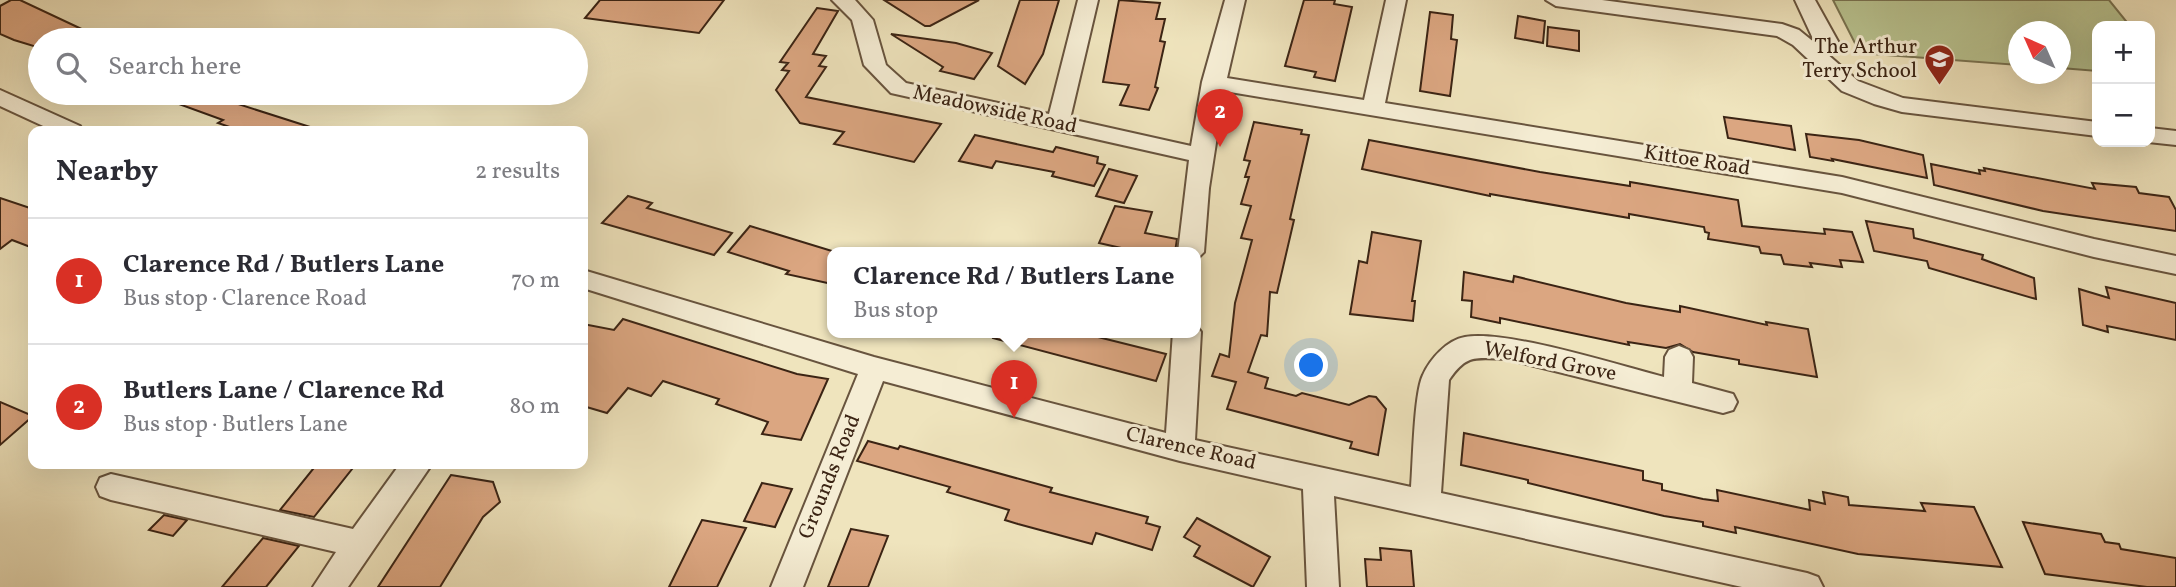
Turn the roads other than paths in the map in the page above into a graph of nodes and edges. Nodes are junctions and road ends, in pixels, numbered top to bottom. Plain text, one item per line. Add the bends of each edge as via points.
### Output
1 (842, 0) edge
2 (1088, 0) edge
3 (1235, 0) edge
4 (1396, 0) edge
5 (1556, 0) edge
6 (1805, 0) edge
7 (1811, 51) junction
8 (1213, 82) junction
9 (0, 97) edge
10 (1373, 109) junction
11 (1058, 123) junction
12 (61, 126) edge
13 (2092, 128) edge
14 (2155, 136) edge
15 (2176, 138) edge
16 (1199, 155) junction
17 (1191, 247) edge
18 (2176, 265) edge
19 (588, 281) edge
20 (1187, 338) edge
21 (1679, 357) dead end
22 (874, 368) junction
23 (1678, 389) junction
24 (1723, 402) dead end
25 (1180, 449) junction
26 (413, 469) edge
27 (1318, 478) junction
28 (111, 487) dead end
29 (1425, 504) junction
30 (360, 544) junction
31 (1742, 580) edge
32 (329, 587) edge
33 (787, 587) edge
34 (1324, 587) edge
35 (1807, 587) edge

1 - 11 street, Meadowside Road via 865,21 873,61 899,88
2 - 11 street
3 - 8 street
4 - 10 street
5 - 7 street via 1755,27 1795,35
6 - 7 street via 1829,45
7 - 13 street via 1849,85 1902,105
8 - 10 street, Kittoe Road
8 - 16 street
9 - 12 street
10 - 18 street, Kittoe Road via 1881,192 1986,222
11 - 16 street, Meadowside Road
14 - 15 street
16 - 17 street
19 - 22 street, Clarence Road
20 - 25 street
21 - 23 street
22 - 25 street, Clarence Road
22 - 33 street, Grounds Road
23 - 24 street, Welford Grove
23 - 29 street, Welford Grove via 1506,349 1466,347 1448,359 1435,378
25 - 27 street, Clarence Road
26 - 30 street
27 - 29 street, Clarence Road
27 - 34 street
28 - 30 street
29 - 31 street, Clarence Road
30 - 32 street
31 - 35 street, Clarence Road

